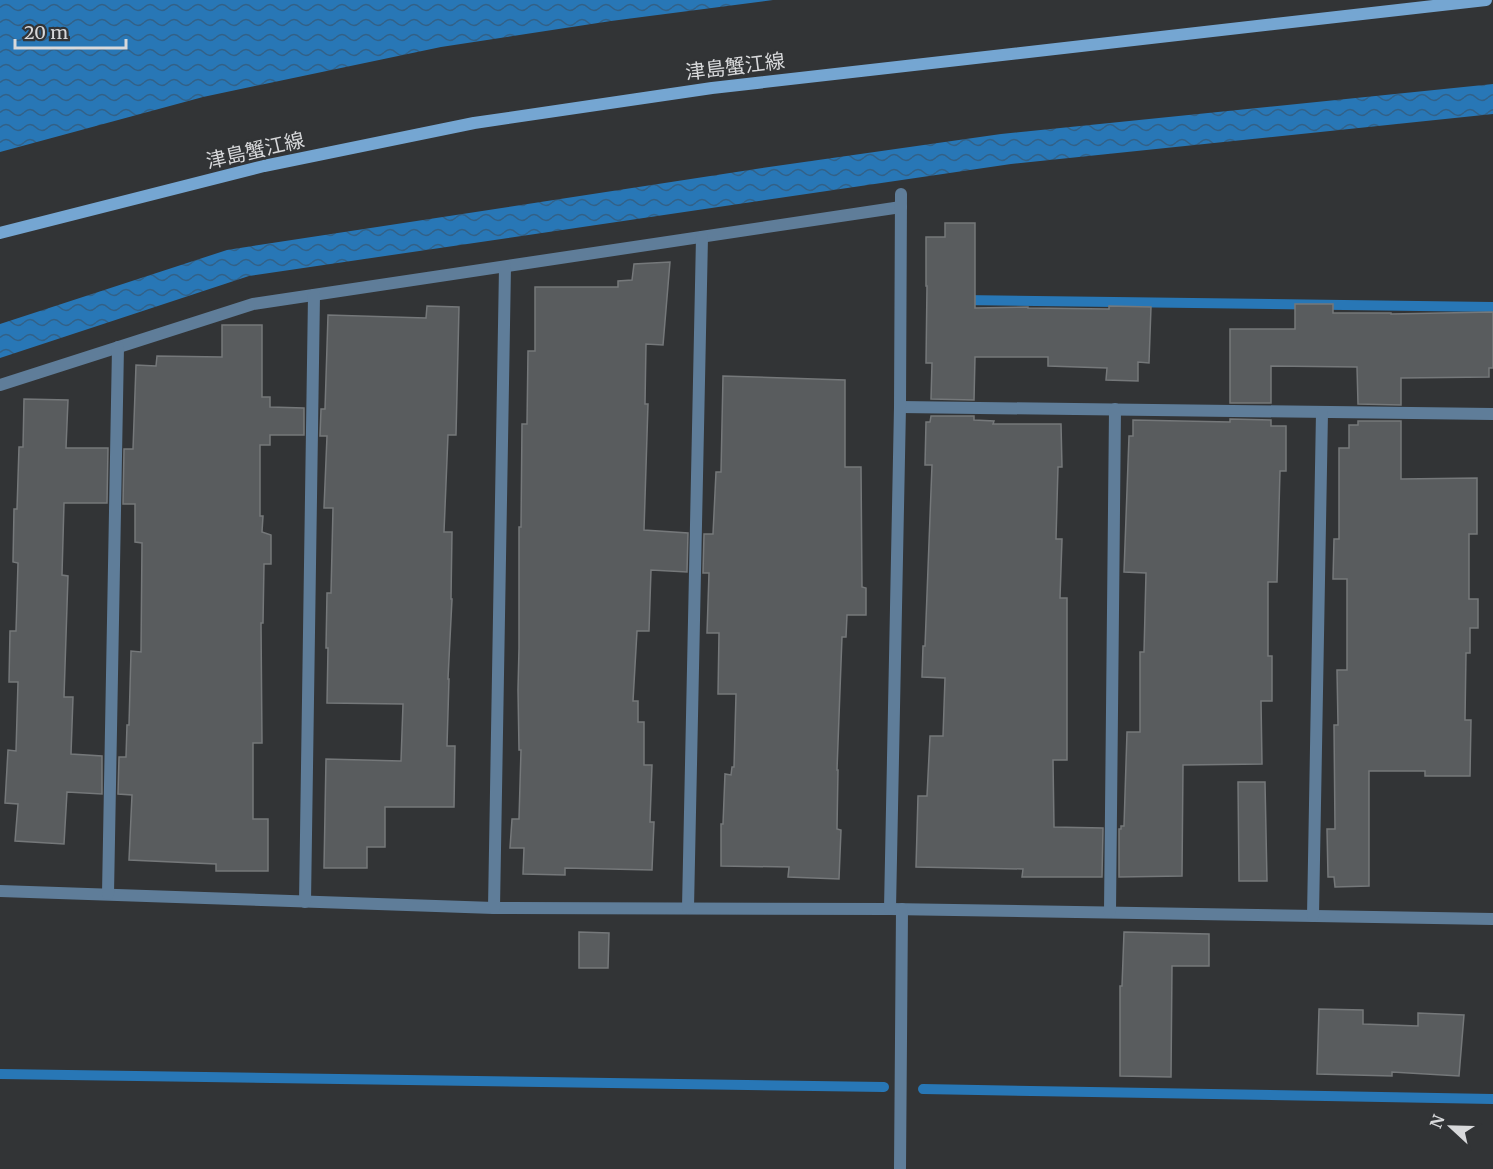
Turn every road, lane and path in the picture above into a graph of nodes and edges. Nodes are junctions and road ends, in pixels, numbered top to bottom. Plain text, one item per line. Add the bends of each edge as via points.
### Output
1 (1486, 0) edge
2 (901, 194) dead end
3 (901, 207) junction
4 (0, 233) edge
5 (702, 237) junction
6 (505, 267) junction
7 (314, 295) junction
8 (118, 347) junction
9 (0, 385) edge
10 (900, 407) junction
11 (1115, 409) junction
12 (1322, 412) junction
13 (1493, 414) edge
14 (0, 891) edge
15 (108, 894) junction
16 (305, 902) junction
17 (494, 908) junction
18 (688, 908) junction
19 (896, 909) junction
20 (1110, 912) junction
21 (1313, 916) junction
22 (1493, 919) edge
23 (900, 1169) edge

1 - 4 main road, 津島蟹江線 via 712,88 474,123 264,166
2 - 3 street
3 - 5 street
3 - 10 street
5 - 6 street
5 - 18 street
6 - 7 street
6 - 17 street
7 - 8 street via 253,304
7 - 16 street
8 - 9 street
8 - 15 street
10 - 11 street
10 - 19 street
11 - 12 street
11 - 20 street
12 - 13 street
12 - 21 street
14 - 15 street
15 - 16 street
16 - 17 street
17 - 18 street
18 - 19 street
19 - 20 street
19 - 23 street
20 - 21 street
21 - 22 street

